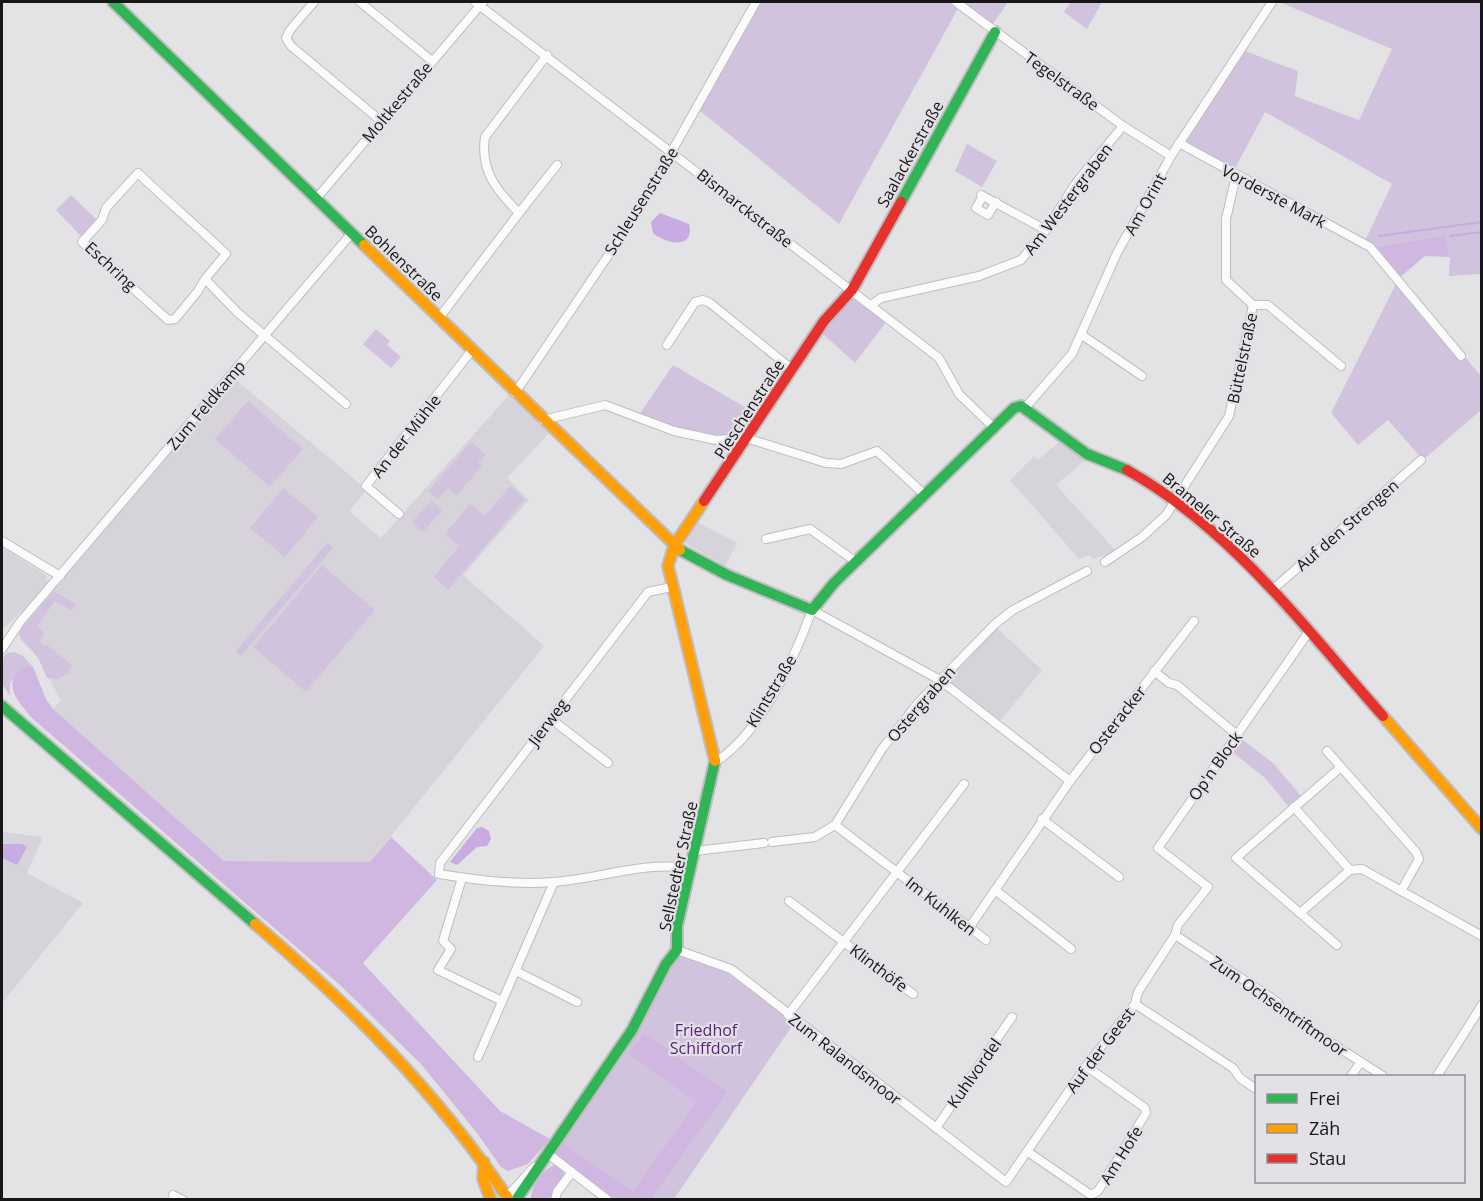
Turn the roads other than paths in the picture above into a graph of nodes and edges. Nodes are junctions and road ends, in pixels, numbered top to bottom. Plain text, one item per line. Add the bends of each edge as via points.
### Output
1 (113, 2) edge
2 (314, 2) edge
3 (360, 2) edge
4 (756, 2) edge
5 (956, 2) edge
6 (1272, 2) edge
7 (479, 3) edge
8 (995, 32) junction
9 (547, 55) junction
10 (432, 61) junction
11 (381, 121) junction
12 (1123, 126) junction
13 (1179, 143) junction
14 (672, 151) junction
15 (1171, 156) junction
16 (557, 165) dead end
17 (1236, 176) junction
18 (316, 199) junction
19 (996, 202) junction
20 (519, 213) junction
21 (1046, 230) junction
22 (351, 234) junction
23 (205, 279) junction
24 (852, 290) junction
25 (871, 305) junction
26 (1253, 305) junction
27 (439, 318) junction
28 (265, 335) junction
29 (1082, 335) junction
30 (667, 345) dead end
31 (472, 350) junction
32 (1461, 356) dead end
33 (1341, 366) dead end
34 (793, 370) junction
35 (1142, 376) dead end
36 (515, 393) junction
37 (346, 404) dead end
38 (1024, 409) junction
39 (543, 420) junction
40 (993, 428) junction
41 (746, 438) junction
42 (1421, 460) dead end
43 (924, 494) junction
44 (1176, 501) junction
45 (399, 514) dead end
46 (766, 539) dead end
47 (2, 542) edge
48 (674, 546) junction
49 (855, 561) junction
50 (1105, 562) dead end
51 (1088, 571) dead end
52 (60, 576) junction
53 (672, 587) junction
54 (1272, 590) junction
55 (812, 610) junction
56 (1194, 621) dead end
57 (1308, 633) junction
58 (5, 640) edge
59 (2, 649) edge
60 (1154, 671) junction
61 (940, 680) junction
62 (2, 706) edge
63 (551, 719) junction
64 (1237, 735) junction
65 (1328, 751) dead end
66 (715, 762) junction
67 (608, 763) dead end
68 (1341, 767) junction
69 (1070, 781) junction
70 (964, 784) dead end
71 (1294, 807) junction
72 (1042, 819) junction
73 (835, 825) junction
74 (1482, 829) edge
75 (695, 851) junction
76 (690, 868) junction
77 (1350, 870) junction
78 (897, 872) junction
79 (1119, 877) dead end
80 (462, 878) junction
81 (554, 882) junction
82 (1208, 886) joint
83 (995, 890) junction
84 (1401, 891) junction
85 (789, 901) dead end
86 (1300, 913) junction
87 (969, 928) junction
88 (1175, 935) junction
89 (1482, 936) edge
90 (986, 940) dead end
91 (844, 942) junction
92 (1337, 945) dead end
93 (1071, 949) dead end
94 (677, 950) junction
95 (516, 970) junction
96 (913, 994) dead end
97 (502, 1001) junction
98 (577, 1002) dead end
99 (1135, 1004) junction
100 (1482, 1005) edge
101 (788, 1015) junction
102 (1012, 1017) dead end
103 (478, 1057) dead end
104 (1360, 1063) junction
105 (1086, 1066) junction
106 (1352, 1075) edge
107 (1381, 1075) edge
108 (1438, 1075) edge
109 (1255, 1088) edge
110 (936, 1128) junction
111 (1028, 1152) junction
112 (544, 1157) junction
113 (484, 1162) junction
114 (572, 1172) junction
115 (1006, 1182) joint
116 (529, 1183) junction
117 (172, 1195) dead end
118 (509, 1199) edge
119 (183, 1200) edge
120 (491, 1200) edge
121 (525, 1200) edge
122 (555, 1200) edge
123 (608, 1200) edge

1 - 18 street, Bohlenstraße
2 - 11 street via 286,38
3 - 10 street
4 - 14 street, Schleusenstraße
5 - 8 street, Tegelstraße
6 - 13 street, Am Orint
7 - 9 street, Bismarckstraße
7 - 10 street, Moltkestraße
8 - 12 street, Tegelstraße
8 - 24 street, Saalackerstraße
9 - 14 street, Bismarckstraße
9 - 20 street via 485,136 486,171 500,194
10 - 11 street, Moltkestraße
11 - 18 street, Moltkestraße
12 - 15 street, Tegelstraße
12 - 21 street, Am Westergraben via 1076,183
13 - 15 street, Am Orint
13 - 17 street, Vorderste Mark
14 - 24 street, Bismarckstraße
14 - 36 street, Schleusenstraße via 618,241
15 - 29 street, Am Orint via 1117,253
16 - 20 street
17 - 26 street, Büttelstraße via 1226,219 1226,280
17 - 32 street, Vorderste Mark via 1370,247
18 - 22 street, Bohlenstraße
19 - 19 street via 982,195 976,208 988,215
19 - 21 street
20 - 27 street
21 - 25 street, Am Westergraben via 1022,260 1007,267 881,298
22 - 27 street, Bohlenstraße
22 - 28 street, Zum Feldkamp
23 - 23 street, Eschring via 174,319 168,320 82,242 138,173 226,254
23 - 28 street
24 - 25 street, Bismarckstraße
24 - 34 street, Pleschenstraße via 824,321
25 - 40 street, Bismarckstraße via 939,358 959,394
26 - 33 street via 1268,305
26 - 44 street, Büttelstraße via 1229,416
27 - 31 street, Bohlenstraße
28 - 37 street
28 - 52 street, Zum Feldkamp
29 - 35 street
29 - 38 street, Am Orint via 1072,354
30 - 34 street via 695,302 703,300
31 - 36 street, Bohlenstraße
31 - 45 street, An der Mühle via 366,486
34 - 41 street, Pleschenstraße
36 - 39 street, Bohlenstraße
38 - 40 street via 1014,408
38 - 44 street, Brameler Straße via 1075,447 1141,476
39 - 41 street via 605,405 674,431 716,440
39 - 48 street, Bohlenstraße
40 - 43 street
41 - 43 street via 826,463 841,464 877,451
41 - 48 street, Pleschenstraße
42 - 54 street, Auf den Strengen
43 - 49 street
44 - 50 street via 1166,516 1142,537
44 - 54 street, Brameler Straße via 1245,560
46 - 49 street via 810,529
47 - 52 street
48 - 53 street, Sellstedter Straße via 668,566
48 - 55 street via 727,575
49 - 55 street
51 - 61 street, Ostergraben via 1013,610 994,624
52 - 58 street, Zum Feldkamp
53 - 63 street, Jierweg via 648,592
53 - 66 street, Sellstedter Straße
54 - 57 street, Brameler Straße
55 - 61 street
55 - 66 street, Klintstraße via 757,719 728,754
56 - 60 street, Osteracker
57 - 64 street, Op'n Block
57 - 74 street, Brameler Straße
58 - 59 street, Zum Feldkamp
60 - 64 street
60 - 69 street, Osteracker
61 - 69 street
61 - 73 street, Ostergraben via 882,749
62 - 113 street via 297,959 377,1033 438,1101
63 - 67 street
63 - 80 street, Jierweg via 440,863 439,874
64 - 82 street, Op'n Block via 1158,848
65 - 68 street
66 - 75 street, Sellstedter Straße
68 - 71 street
68 - 84 street via 1416,852 1419,860
69 - 72 street, Osteracker
70 - 78 street, Im Kuhlken
71 - 77 street
71 - 86 street via 1236,858
72 - 79 street
72 - 83 street, Osteracker
73 - 75 street via 815,837
73 - 78 street, Im Kuhlken
75 - 76 street, Sellstedter Straße
76 - 81 street via 678,866
76 - 94 street, Sellstedter Straße via 677,926
77 - 84 street via 1362,869
77 - 86 street
78 - 87 street, Im Kuhlken
78 - 91 street, Klinthöfe
80 - 81 street
80 - 97 street via 443,941 451,950 438,970
81 - 95 street
82 - 88 street, Auf der Geest
83 - 87 street, Osteracker
83 - 93 street
84 - 89 street
85 - 91 street, Klinthöfe
86 - 92 street
87 - 90 street, Im Kuhlken
88 - 99 street, Auf der Geest via 1138,992
88 - 104 street, Zum Ochsentriftmoor via 1270,997 1283,1012
91 - 96 street, Klinthöfe
91 - 101 street, Klinthöfe
94 - 101 street, Zum Ralandsmoor via 730,969
94 - 112 street, Sellstedter Straße via 626,1041
95 - 97 street
95 - 98 street
97 - 103 street
99 - 105 street, Auf der Geest
99 - 109 street via 1233,1068
100 - 108 street
101 - 110 street, Zum Ralandsmoor
102 - 110 street, Kuhlvordel
104 - 106 street
104 - 107 street, Zum Ochsentriftmoor
105 - 111 street, Auf der Geest
105 - 111 street, Am Hofe via 1145,1108 1146,1113 1098,1191 1090,1195
110 - 115 street, Zum Ralandsmoor
111 - 115 street, Auf der Geest
112 - 114 street
112 - 116 street, Sellstedter Straße
112 - 118 street, Sellstedter Straße
113 - 118 street
113 - 120 street via 483,1179
114 - 122 street
114 - 123 street
116 - 118 street, Sellstedter Straße
116 - 121 street
117 - 119 street

